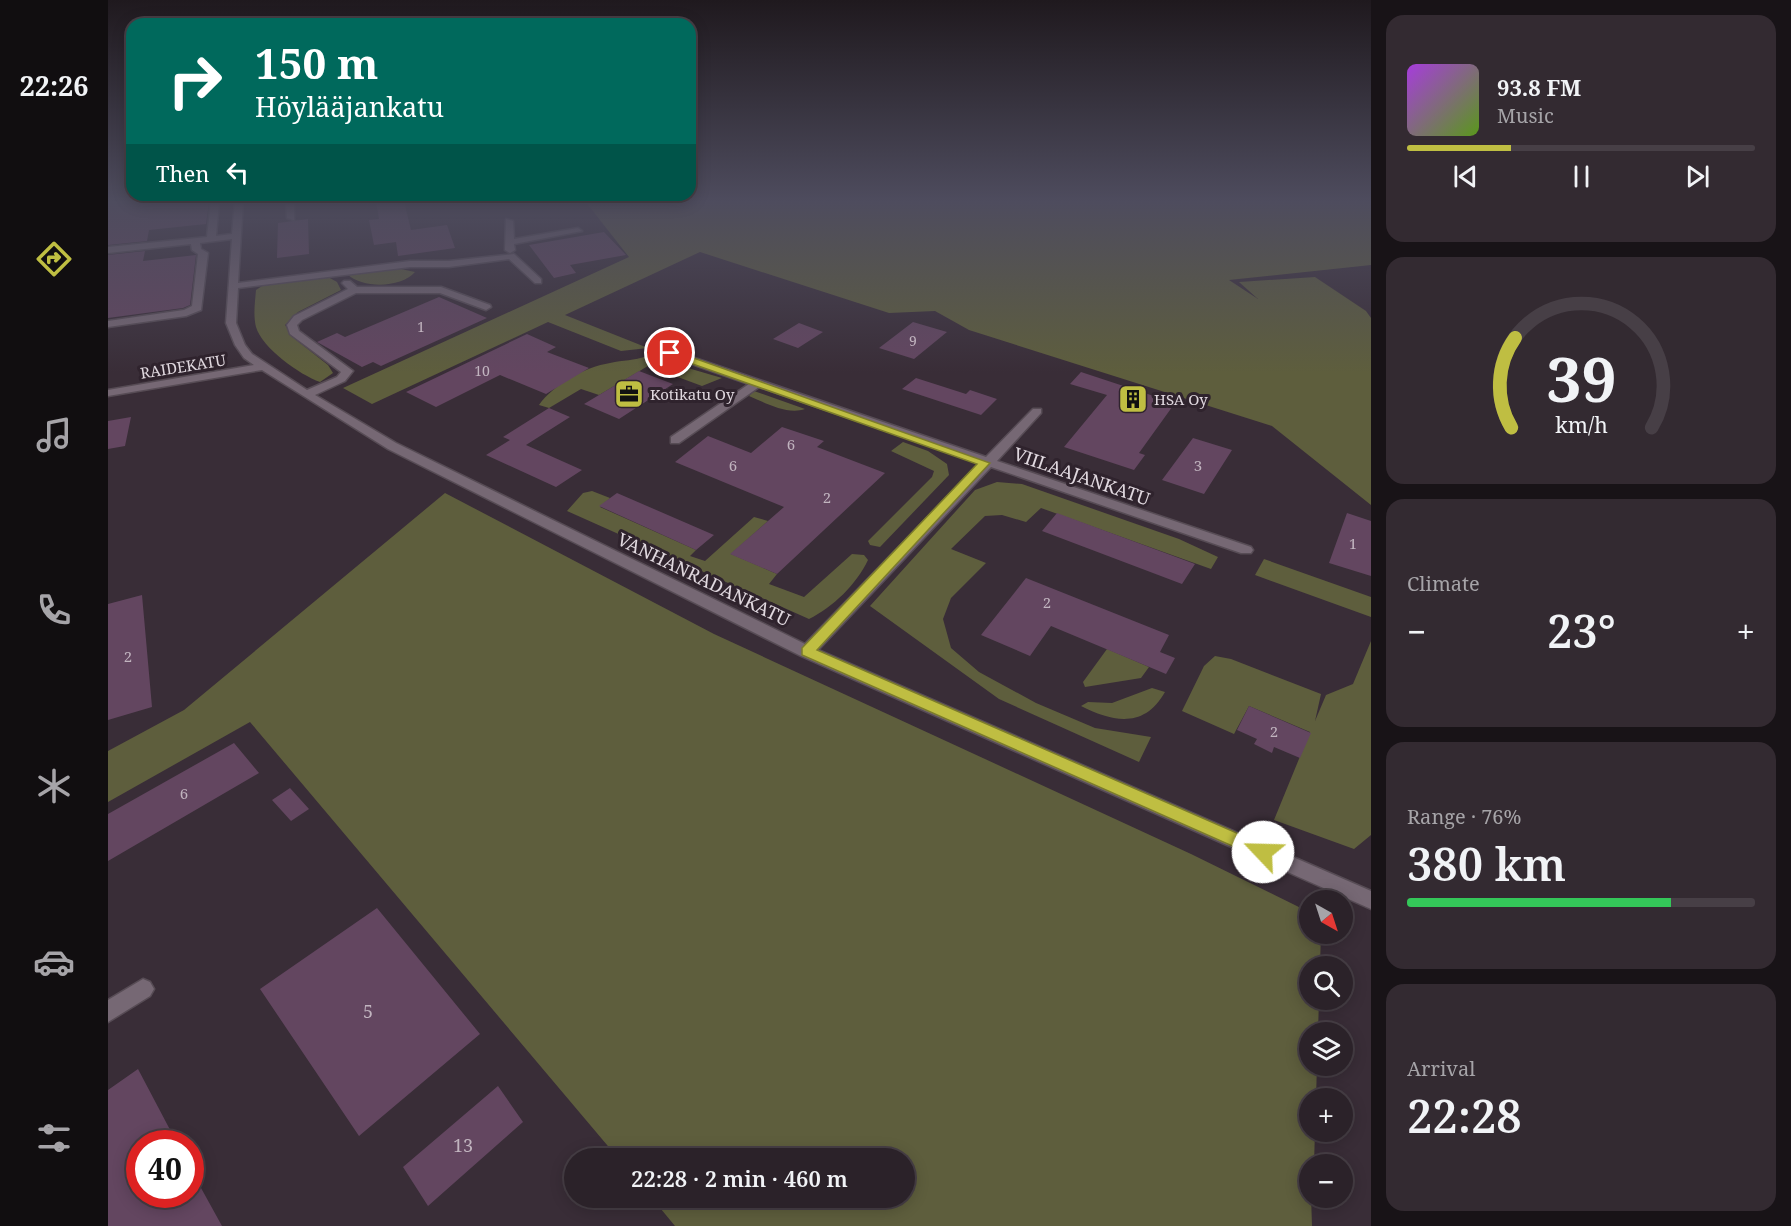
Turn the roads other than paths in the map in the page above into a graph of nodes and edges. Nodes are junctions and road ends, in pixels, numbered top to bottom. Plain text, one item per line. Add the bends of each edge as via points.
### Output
1 (202, 258) edge
2 (235, 258) edge
3 (494, 258) edge
4 (513, 258) edge
5 (336, 273) junction
6 (538, 281) dead end
7 (234, 286) junction
8 (354, 290) junction
9 (486, 307) dead end
10 (108, 324) edge
11 (670, 353) dead end
12 (262, 367) junction
13 (757, 383) junction
14 (108, 393) edge
15 (306, 395) junction
16 (1037, 411) dead end
17 (675, 441) dead end
18 (985, 463) junction
19 (1246, 550) dead end
20 (807, 652) junction
21 (1371, 900) edge
22 (143, 989) dead end
23 (108, 1012) edge

1 - 10 street via 197,308 186,314
2 - 7 street, VANHANRADANKATU
3 - 5 street
4 - 6 street
5 - 7 street
5 - 8 street
7 - 12 street, VANHANRADANKATU via 231,323 240,345
8 - 9 street via 441,290
8 - 15 street via 298,318 292,325 294,332 347,371 341,379
11 - 13 street, VIILAAJANKATU
12 - 14 street, RAIDEKATU
12 - 15 street, VANHANRADANKATU
13 - 17 street
13 - 18 street, VIILAAJANKATU
15 - 20 street, VANHANRADANKATU via 392,446
16 - 18 street
18 - 19 street, VIILAAJANKATU
18 - 20 street
20 - 21 street, VANHANRADANKATU
22 - 23 street

